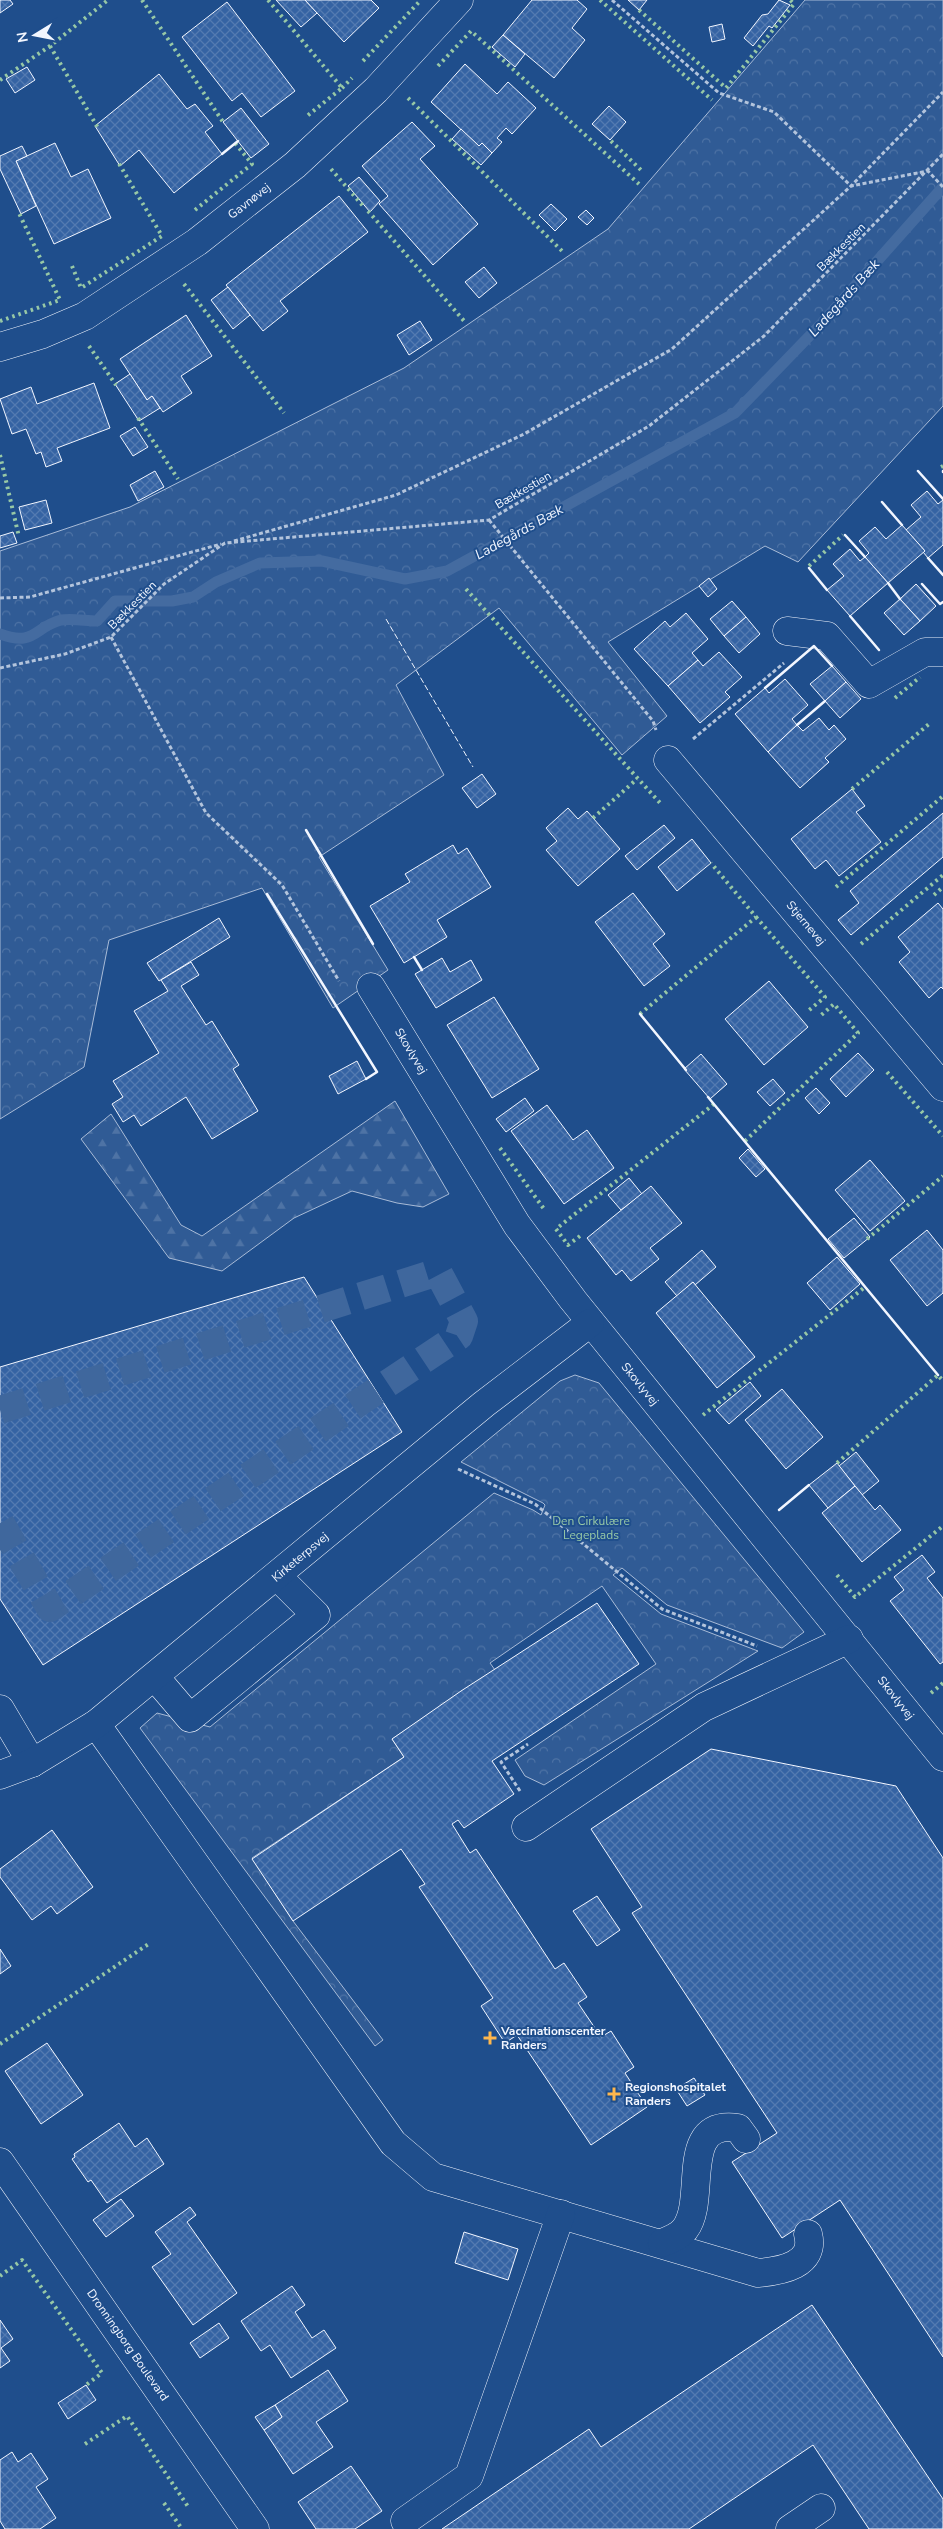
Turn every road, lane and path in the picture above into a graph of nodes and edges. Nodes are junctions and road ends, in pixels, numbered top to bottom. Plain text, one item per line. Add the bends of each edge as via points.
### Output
1 (459, 0) edge
2 (612, 0) edge
3 (943, 92) edge
4 (943, 154) edge
5 (928, 171) junction
6 (851, 186) junction
7 (943, 187) edge
8 (0, 347) edge
9 (490, 521) junction
10 (224, 543) junction
11 (0, 598) edge
12 (793, 632) joint
13 (111, 637) junction
14 (943, 652) edge
15 (0, 668) edge
16 (668, 760) junction
17 (371, 987) joint
18 (943, 1087) edge
19 (590, 1323) junction
20 (435, 1445) junction
21 (277, 1576) junction
22 (849, 1639) junction
23 (785, 1669) junction
24 (155, 1677) junction
25 (0, 1709) edge
26 (96, 1724) junction
27 (528, 1744) dead end
28 (943, 1757) edge
29 (32, 1764) junction
30 (0, 1775) edge
31 (533, 1822) joint
32 (746, 2140) dead end
33 (0, 2162) edge
34 (560, 2214) junction
35 (808, 2234) dead end
36 (662, 2243) junction
37 (821, 2508) dead end
38 (405, 2521) dead end
39 (255, 2529) edge
40 (790, 2529) edge

1 - 8 street, Gavnøvej via 369,97 294,165 197,242 85,316 43,334
2 - 6 path via 719,93 774,112
3 - 6 path
4 - 5 path, Bækkestien
5 - 6 path
5 - 7 path
5 - 9 path, Bækkestien via 764,336 649,426
6 - 10 path via 672,349 524,434 396,495
9 - 10 path, Bækkestien
9 - 16 path via 653,722
10 - 11 path via 30,598
10 - 13 path, Bækkestien via 164,584
12 - 14 street via 827,636 869,684 925,652
12 - 16 path via 794,654
13 - 15 path, Bækkestien via 65,654
13 - 17 path via 206,812 282,885 344,990
16 - 18 street, Stjernevej
17 - 19 street, Skovlyvej via 517,1225
19 - 20 street, Kirketerpsvej
19 - 22 street, Skovlyvej
20 - 21 street, Kirketerpsvej
20 - 23 path via 456,1468 535,1504 662,1608 775,1653
21 - 24 street, Kirketerpsvej
21 - 24 street via 316,1615 190,1718
22 - 23 street
22 - 28 street, Skovlyvej
23 - 31 street via 704,1707
24 - 26 street, Kirketerpsvej
25 - 29 street
26 - 29 street, Kirketerpsvej
26 - 34 street via 393,2142 433,2177
27 - 31 path via 501,1762
29 - 30 street, Kirketerpsvej
32 - 36 street via 738,2128 726,2126 713,2130 705,2138 698,2154 694,2209 685,2229
33 - 39 street, Dronningborg Boulevard
34 - 36 street
34 - 38 street via 469,2476
35 - 36 street via 809,2253 798,2263 779,2271 758,2272
37 - 40 street

